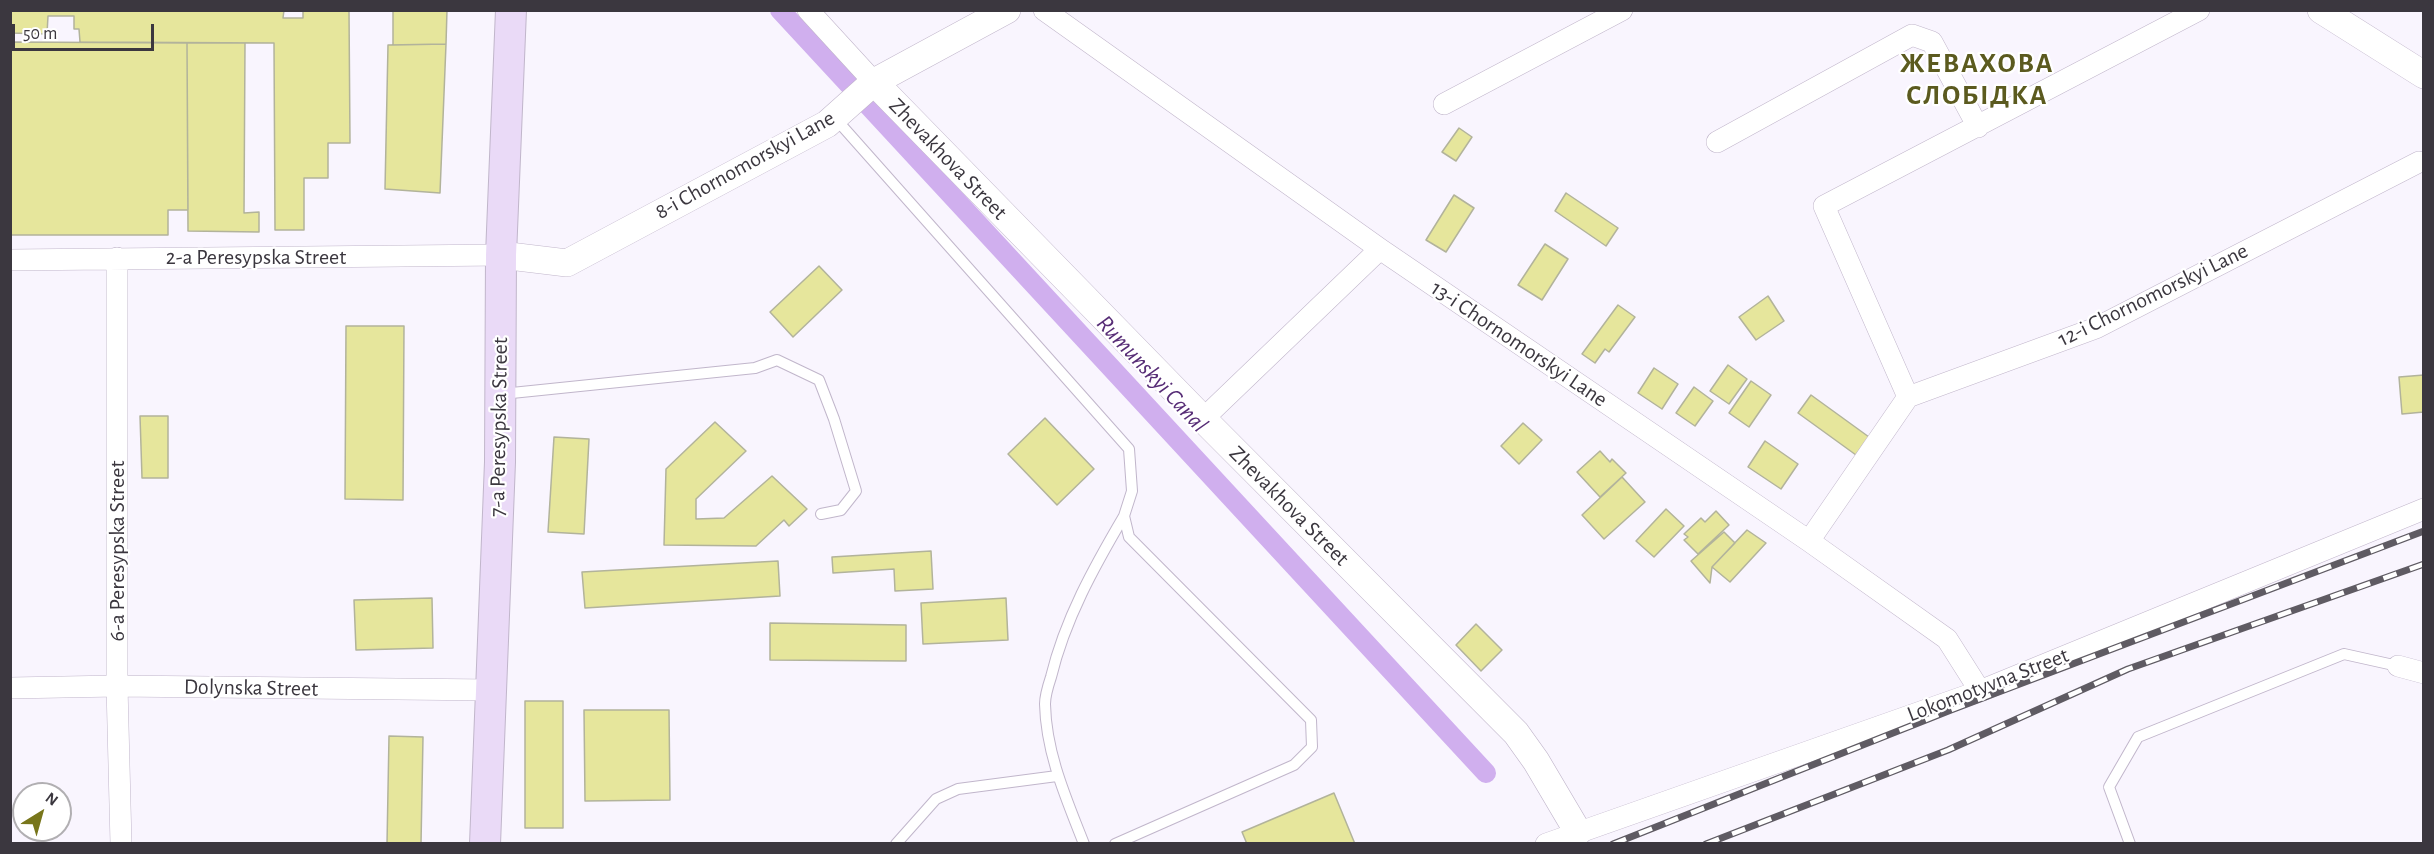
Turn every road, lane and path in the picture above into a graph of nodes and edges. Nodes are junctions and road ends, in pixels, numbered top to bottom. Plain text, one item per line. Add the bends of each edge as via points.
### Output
1 (511, 10) edge
2 (808, 10) edge
3 (1007, 10) edge
4 (1044, 10) edge
5 (1622, 10) edge
6 (2199, 10) edge
7 (2321, 10) edge
8 (2424, 75) edge
9 (874, 82) junction
10 (1443, 104) dead end
11 (834, 117) junction
12 (1978, 127) junction
13 (1717, 142) dead end
14 (2422, 167) edge
15 (1380, 249) junction
16 (501, 255) junction
17 (117, 258) junction
18 (10, 260) edge
19 (501, 394) junction
20 (1908, 397) junction
21 (1203, 419) junction
22 (2424, 509) edge
23 (821, 514) dead end
24 (1124, 516) junction
25 (1809, 541) junction
26 (2398, 666) joint
27 (2424, 674) edge
28 (117, 686) junction
29 (10, 688) edge
30 (491, 690) junction
31 (1980, 691) junction
32 (1057, 776) junction
33 (1578, 832) junction
34 (121, 843) edge
35 (485, 843) edge
36 (896, 843) edge
37 (1084, 843) edge
38 (1115, 843) edge
39 (1546, 843) edge
40 (2130, 843) edge

1 - 16 main road, 7-a Peresypska Street
2 - 9 street, Zhevakhova Street
3 - 9 street, 8-i Chornomorskyi Lane
4 - 15 street, 13-i Chornomorskyi Lane
5 - 10 street
6 - 12 street
7 - 8 street
9 - 11 street, 8-i Chornomorskyi Lane
9 - 21 street, Zhevakhova Street
11 - 16 street, 8-i Chornomorskyi Lane via 567,263
11 - 24 lane via 1129,449 1132,491
12 - 13 street via 1932,42 1912,35
12 - 20 street via 1824,206
14 - 20 street, 12-i Chornomorskyi Lane via 2096,328
15 - 21 street
15 - 25 street, 13-i Chornomorskyi Lane
16 - 17 street, 2-a Peresypska Street
16 - 19 main road, 7-a Peresypska Street
17 - 18 street, 2-a Peresypska Street
17 - 28 street, 6-a Peresypska Street
19 - 23 lane via 755,368 777,360 819,380 856,491 841,510
19 - 30 main road, 7-a Peresypska Street
20 - 25 street
21 - 33 street, Zhevakhova Street via 1516,733
22 - 31 street, Lokomotyvna Street
24 - 32 lane via 1089,577 1056,653 1045,701
24 - 38 lane via 1129,537 1311,720 1312,747 1294,765
25 - 31 street, 13-i Chornomorskyi Lane via 1947,639
26 - 27 street
26 - 40 lane via 2344,654 2138,737 2109,787
28 - 29 street, Dolynska Street
28 - 30 street, Dolynska Street
28 - 34 street, 6-a Peresypska Street
30 - 35 main road, 7-a Peresypska Street
31 - 33 street, Lokomotyvna Street
32 - 36 lane via 958,789 936,799
32 - 37 lane
33 - 39 street, Lokomotyvna Street

